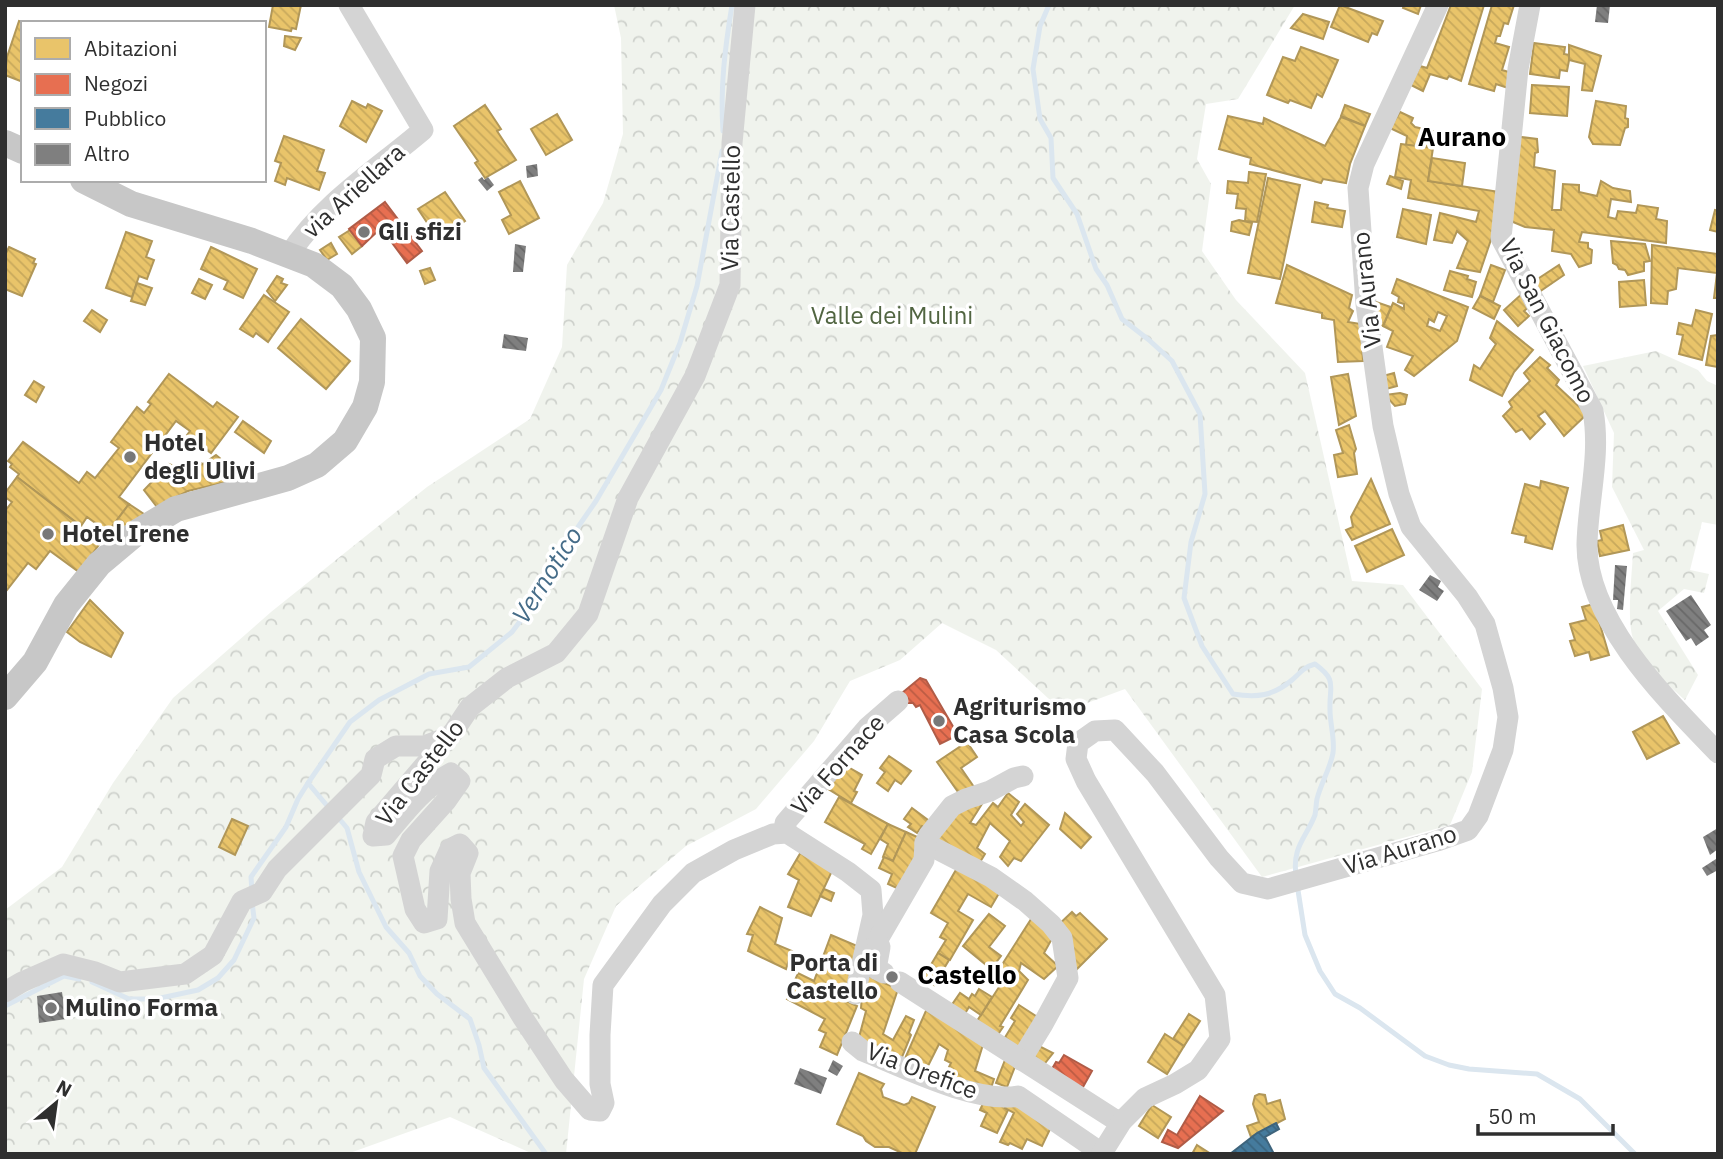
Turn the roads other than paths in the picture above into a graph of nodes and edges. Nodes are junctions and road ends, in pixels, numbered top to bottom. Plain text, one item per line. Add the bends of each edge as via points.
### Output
1 (349, 5) edge
2 (745, 5) edge
3 (1438, 5) edge
4 (1530, 5) edge
5 (5, 143) edge
6 (21, 150) edge
7 (87, 182) edge
8 (289, 255) junction
9 (5, 697) edge
10 (898, 701) dead end
11 (450, 736) junction
12 (1718, 752) edge
13 (1023, 776) dead end
14 (787, 833) junction
15 (925, 843) junction
16 (874, 934) junction
17 (5, 992) edge
18 (855, 994) dead end
19 (852, 1042) dead end
20 (1021, 1060) junction
21 (1122, 1121) junction
22 (1102, 1153) edge

1 - 8 street, via Ariellara via 423,130 331,206
2 - 11 street, Via Castello via 732,143 730,285 695,376 628,498 588,614 556,653 507,678 470,708
3 - 21 street, Via Aurano via 1364,164 1358,188 1366,304 1383,426 1399,494 1411,527 1485,624 1508,717 1503,750 1478,816 1468,830 1268,888 1242,883 1115,730 1095,731 1078,743 1076,758 1086,781 1215,995 1219,1028 1220,1039 1198,1070 1145,1098
4 - 12 street, Via San Giacomo via 1518,68 1501,238 1593,411 1597,435 1587,545 1589,570 1605,612 1651,683
5 - 6 main road
7 - 8 main road via 131,204
8 - 9 main road via 314,265 342,286 373,338 372,382 365,407 345,442 317,465 288,478 176,509 136,533 99,564 66,605 35,662
10 - 14 street, Via Fornace via 867,728 785,823
11 - 14 street, Via Castello via 376,822 373,836 386,835 416,797 438,780 451,773 460,781 403,856 415,909 424,923 437,919 440,871 450,849 460,844 468,853 460,873 465,923 564,1080 590,1110 600,1111 604,1103 600,1072 603,985 662,904 693,873 734,850
11 - 17 street via 424,746 396,746 375,759 371,775 252,896 213,955 186,974 120,982 63,964
13 - 15 street via 952,806
14 - 16 street via 871,890
15 - 16 street via 924,860
15 - 20 street via 991,877 1062,938 1068,978
16 - 18 street
16 - 20 street via 880,947 876,969
19 - 22 street, Via Orefice via 863,1051 960,1089 1018,1096
20 - 21 street
21 - 22 street

